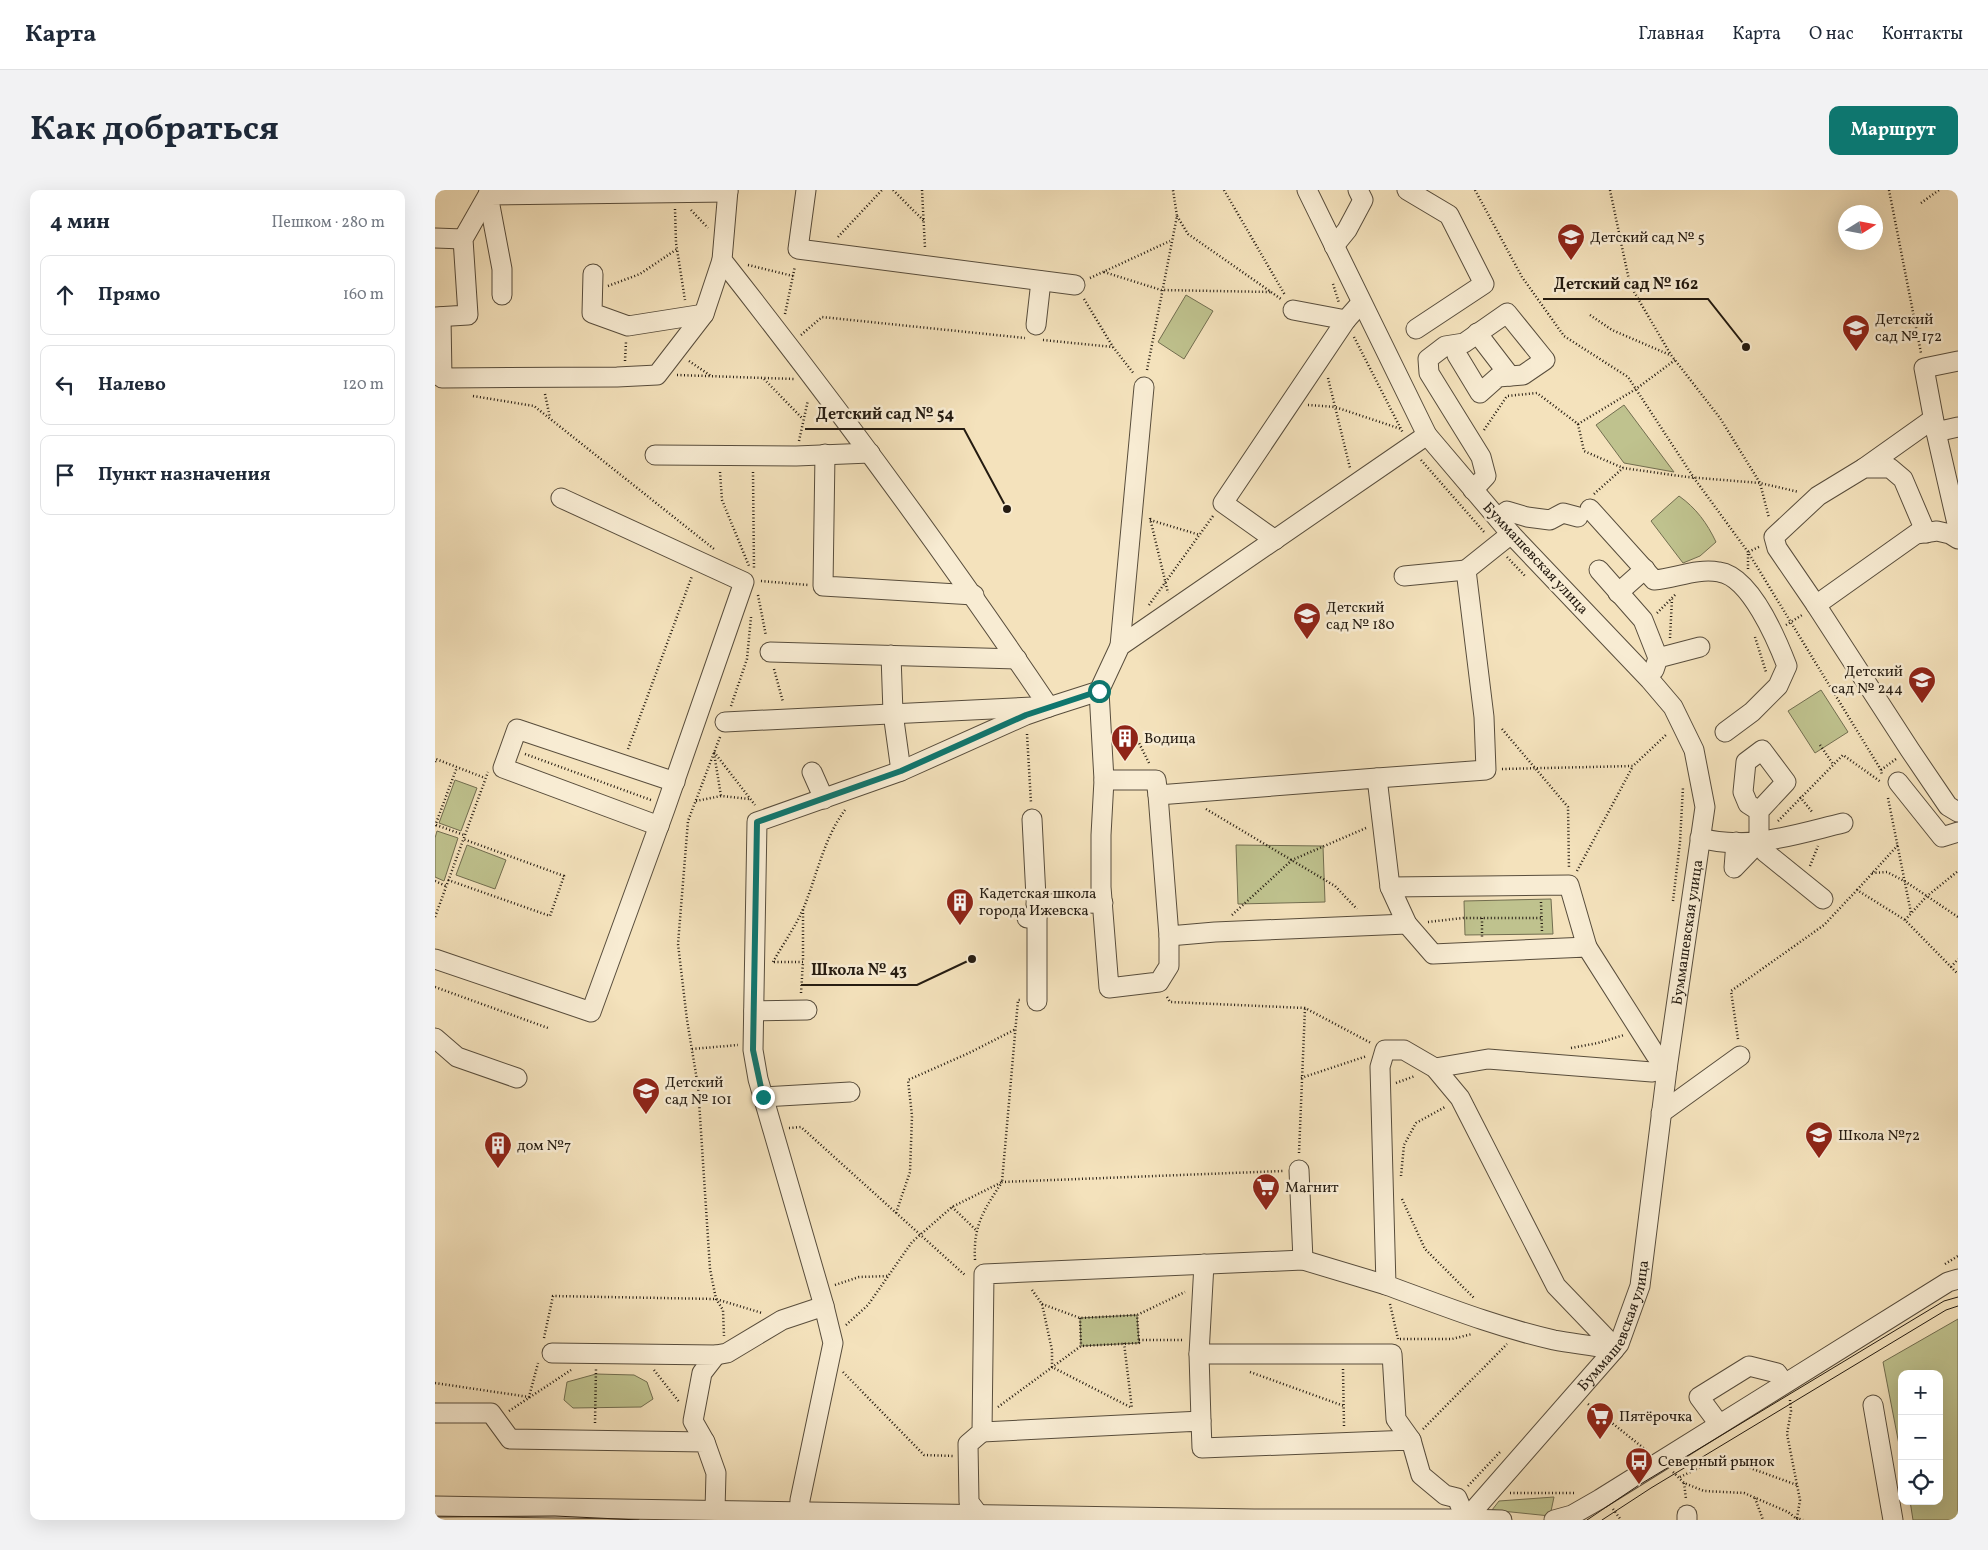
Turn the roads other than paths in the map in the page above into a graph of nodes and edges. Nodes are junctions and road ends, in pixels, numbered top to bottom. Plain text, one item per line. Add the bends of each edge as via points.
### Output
1 (806, 190) edge
2 (1307, 190) edge
3 (1407, 190) edge
4 (728, 191) edge
5 (587, 192) edge
6 (488, 193) edge
7 (1365, 193) edge
8 (435, 238) edge
9 (463, 239) junction
10 (1334, 246) junction
11 (722, 260) junction
12 (1041, 281) junction
13 (593, 283) road end
14 (1075, 285) road end
15 (501, 295) dead end
16 (1361, 303) junction
17 (1293, 310) road end
18 (696, 315) junction
19 (438, 317) edge
20 (1346, 320) junction
21 (1036, 325) dead end
22 (1416, 329) dead end
23 (1477, 333) junction
24 (1454, 345) junction
25 (1958, 361) edge
26 (1510, 376) junction
27 (1144, 387) road end
28 (1935, 426) junction
29 (1958, 427) edge
30 (1427, 435) junction
31 (870, 453) junction
32 (825, 454) junction
33 (655, 455) dead end
34 (1864, 468) junction
35 (1473, 490) junction
36 (561, 498) dead end
37 (1498, 518) junction
38 (1958, 528) edge
39 (1925, 532) junction
40 (1511, 534) junction
41 (1958, 539) edge
42 (1275, 540) junction
43 (1645, 569) junction
44 (1466, 570) junction
45 (1599, 570) dead end
46 (1404, 576) dead end
47 (1618, 593) junction
48 (974, 595) junction
49 (1816, 605) junction
50 (1120, 646) junction
51 (1700, 647) dead end
52 (770, 652) dead end
53 (891, 655) junction
54 (1663, 656) junction
55 (1017, 659) junction
56 (1650, 680) junction
57 (1099, 691) junction
58 (1049, 706) junction
59 (893, 714) junction
60 (725, 722) dead end
61 (1725, 732) dead end
62 (901, 771) junction
63 (812, 772) dead end
64 (1377, 778) junction
65 (1104, 780) junction
66 (675, 782) junction
67 (1891, 783) road end
68 (1157, 787) junction
69 (823, 799) junction
70 (1759, 811) dead end
71 (1958, 812) edge
72 (1032, 819) road end
73 (1843, 823) dead end
74 (656, 825) junction
75 (1958, 832) edge
76 (1700, 838) junction
77 (1737, 842) junction
78 (1759, 842) junction
79 (1390, 887) junction
80 (1823, 899) dead end
81 (1103, 903) junction
82 (1034, 913) junction
83 (1407, 924) junction
84 (1169, 936) junction
85 (1587, 947) junction
86 (435, 959) edge
87 (1037, 1001) road end
88 (803, 1010) road end
89 (754, 1011) junction
90 (435, 1038) edge
91 (1740, 1056) road end
92 (1435, 1068) junction
93 (1667, 1069) junction
94 (517, 1078) dead end
95 (850, 1092) dead end
96 (763, 1097) junction
97 (1661, 1113) junction
98 (1299, 1170) road end
99 (1303, 1260) junction
100 (1204, 1264) junction
101 (1958, 1279) edge
102 (1386, 1285) junction
103 (822, 1298) junction
104 (1199, 1346) junction
105 (1614, 1350) junction
106 (544, 1353) road end
107 (716, 1355) junction
108 (1784, 1383) junction
109 (1873, 1405) dead end
110 (435, 1413) edge
111 (1201, 1421) junction
112 (1719, 1424) junction
113 (982, 1425) junction
114 (1411, 1440) junction
115 (705, 1442) junction
116 (435, 1506) edge
117 (715, 1510) junction
118 (555, 1514) edge
119 (799, 1515) edge
120 (979, 1517) edge
121 (1254, 1519) edge
122 (1466, 1519) edge
123 (1502, 1520) edge
124 (1554, 1520) edge
125 (1893, 1520) edge

1 - 12 street via 798,249
2 - 10 street, Буммашевская улица
3 - 22 street via 1449,215 1485,284
4 - 5 street
4 - 11 street
5 - 6 street
6 - 9 street
6 - 15 street via 502,269
7 - 10 street via 1347,230
8 - 9 street
9 - 19 street via 467,315
10 - 16 street, Буммашевская улица
11 - 18 street
11 - 31 street
12 - 14 street
12 - 21 street
13 - 18 street via 592,313 627,326
16 - 20 street
16 - 30 street, Буммашевская улица
17 - 20 street
18 - 19 street via 657,375 623,377 442,378
20 - 42 street via 1223,503
23 - 24 street via 1464,343
23 - 26 street
23 - 26 street via 1507,313 1545,360 1523,375
24 - 26 street via 1480,393 1499,377
24 - 35 street via 1445,346 1428,359 1429,373 1481,457 1486,476
25 - 28 street via 1924,368
27 - 50 street via 1140,514
28 - 29 street
28 - 34 street
28 - 38 street
30 - 35 street, Буммашевская улица
30 - 42 street
31 - 32 street
31 - 48 street
32 - 33 street
32 - 48 street via 823,586
34 - 39 street via 1890,468 1903,478
34 - 49 street via 1818,496 1774,537 1777,548
35 - 37 street, Буммашевская улица
36 - 66 street via 744,582
37 - 40 street, Буммашевская улица
37 - 43 street via 1507,511 1550,520 1563,513 1586,508
39 - 41 street via 1937,531
39 - 49 street via 1916,534
40 - 44 street
40 - 56 street, Буммашевская улица
42 - 50 street
43 - 47 street
43 - 61 street via 1655,580 1698,571 1721,572 1734,579 1751,594 1777,642 1787,666 1778,686 1752,712
44 - 46 street
44 - 64 street via 1487,770
45 - 47 street
47 - 54 street via 1643,620
48 - 55 street
49 - 71 street via 1909,750 1948,806
50 - 57 street
51 - 54 street
52 - 53 street
53 - 55 street
53 - 59 street
54 - 56 street
55 - 58 street
56 - 76 street, Буммашевская улица via 1673,707 1694,750 1705,806
57 - 58 street
57 - 65 street
58 - 59 street
58 - 62 street
59 - 60 street
59 - 62 street
62 - 69 street
63 - 69 street
64 - 68 street
64 - 79 street
65 - 68 street
65 - 81 street via 1101,834
66 - 74 street
66 - 74 street via 517,729 503,768
67 - 75 street via 1942,837
68 - 84 street
69 - 89 street via 757,822 764,961
70 - 78 street
72 - 82 street
73 - 78 street
74 - 86 street via 591,1012
76 - 77 street via 1718,843
76 - 93 street, Буммашевская улица
77 - 78 street
77 - 78 street via 1734,868
78 - 80 street via 1765,852
79 - 83 street
79 - 85 street via 1569,885
81 - 82 street
81 - 84 street via 1109,988 1159,982 1169,966
82 - 87 street
83 - 84 street
83 - 85 street via 1433,954
85 - 93 street
88 - 89 street
89 - 96 street via 753,1044
90 - 94 street via 457,1057
91 - 97 street
92 - 93 street via 1487,1059 1652,1072
92 - 102 street via 1404,1050 1385,1050 1380,1067
92 - 105 street via 1460,1098 1556,1286
93 - 97 street, Буммашевская улица
95 - 96 street
96 - 103 street
97 - 105 street, Буммашевская улица via 1640,1286
98 - 99 street
99 - 100 street
99 - 102 street
100 - 104 street
100 - 113 street via 1019,1272 984,1282
101 - 108 street via 1947,1282
102 - 105 street via 1497,1324 1555,1340
103 - 107 street via 727,1353
103 - 119 street via 833,1343
104 - 111 street
104 - 114 street via 1343,1354 1395,1346 1397,1419
105 - 122 street, Буммашевская улица
106 - 107 street
107 - 115 street via 702,1373 693,1421
108 - 112 street
108 - 112 street via 1777,1373 1749,1366 1699,1397
109 - 125 street
110 - 115 street via 491,1413 510,1439
111 - 113 street via 1133,1416
111 - 114 street via 1202,1448
112 - 124 street via 1593,1503 1572,1515
113 - 120 street via 968,1444 969,1502
114 - 122 street via 1421,1475 1445,1495 1457,1498
115 - 117 street via 716,1473
116 - 118 street
117 - 118 street
117 - 119 street
119 - 120 street
120 - 121 street
121 - 122 street
122 - 123 street

